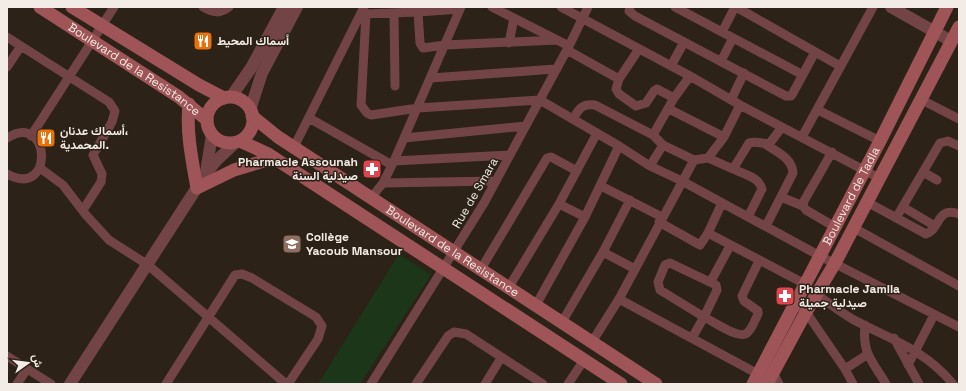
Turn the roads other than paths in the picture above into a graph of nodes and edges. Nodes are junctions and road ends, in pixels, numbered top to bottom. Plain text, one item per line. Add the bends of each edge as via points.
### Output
1 (40, 7) edge
2 (72, 7) edge
3 (114, 7) edge
4 (203, 7) edge
5 (230, 7) edge
6 (284, 7) edge
7 (297, 7) edge
8 (492, 7) edge
9 (561, 7) edge
10 (588, 7) edge
11 (630, 7) edge
12 (675, 7) edge
13 (735, 7) edge
14 (873, 7) edge
15 (891, 7) edge
16 (947, 7) edge
17 (461, 8) edge
18 (364, 12) edge
19 (418, 12) junction
20 (394, 13) junction
21 (514, 18) junction
22 (583, 18) junction
23 (102, 26) junction
24 (959, 27) edge
25 (722, 32) junction
26 (934, 32) junction
27 (7, 37) edge
28 (733, 38) junction
29 (92, 40) junction
30 (557, 40) junction
31 (951, 41) junction
32 (509, 42) junction
33 (684, 42) junction
34 (445, 45) junction
35 (21, 46) junction
36 (568, 48) junction
37 (639, 49) junction
38 (815, 52) junction
39 (721, 61) junction
40 (671, 66) junction
41 (840, 66) junction
42 (7, 68) edge
43 (555, 70) junction
44 (744, 73) junction
45 (803, 75) junction
46 (69, 76) junction
47 (690, 76) junction
48 (431, 78) junction
49 (619, 79) junction
50 (395, 86) dead end
51 (228, 98) junction
52 (674, 98) junction
53 (540, 100) junction
54 (731, 100) junction
55 (922, 100) junction
56 (189, 104) junction
57 (740, 105) junction
58 (418, 108) junction
59 (669, 109) junction
60 (818, 110) junction
61 (251, 113) junction
62 (309, 118) junction
63 (573, 119) junction
64 (959, 119) edge
65 (207, 120) junction
66 (526, 126) junction
67 (782, 127) junction
68 (597, 133) junction
69 (212, 135) junction
70 (654, 135) junction
71 (31, 136) junction
72 (724, 137) junction
73 (802, 137) junction
74 (7, 138) edge
75 (404, 138) junction
76 (880, 141) junction
77 (237, 142) junction
78 (766, 144) junction
79 (664, 145) junction
80 (619, 146) junction
81 (959, 146) edge
82 (294, 147) junction
83 (832, 152) junction
84 (510, 155) junction
85 (274, 158) junction
86 (708, 158) junction
87 (694, 160) junction
88 (393, 163) junction
89 (650, 166) junction
90 (40, 168) junction
91 (733, 169) junction
92 (864, 170) junction
93 (577, 171) junction
94 (923, 172) junction
95 (205, 175) junction
96 (9, 178) edge
97 (880, 178) junction
98 (937, 180) dead end
99 (496, 181) junction
100 (682, 181) junction
101 (382, 183) junction
102 (601, 186) junction
103 (197, 188) junction
104 (781, 197) junction
105 (371, 198) junction
106 (630, 200) junction
107 (867, 202) junction
108 (722, 203) junction
109 (559, 204) junction
110 (803, 206) junction
111 (903, 207) junction
112 (83, 210) junction
113 (959, 214) edge
114 (748, 216) junction
115 (585, 217) junction
116 (896, 218) junction
117 (661, 219) junction
118 (766, 226) junction
119 (935, 226) junction
120 (834, 227) junction
121 (854, 228) junction
122 (708, 233) junction
123 (730, 246) junction
124 (454, 251) junction
125 (603, 252) junction
126 (820, 256) junction
127 (759, 260) junction
128 (835, 263) junction
129 (148, 265) junction
130 (444, 268) junction
131 (481, 269) junction
132 (635, 269) junction
133 (711, 281) junction
134 (805, 284) junction
135 (959, 286) edge
136 (509, 287) junction
137 (816, 294) junction
138 (618, 299) junction
139 (794, 304) junction
140 (536, 305) junction
141 (806, 312) junction
142 (934, 315) junction
143 (704, 317) junction
144 (207, 318) junction
145 (562, 322) junction
146 (865, 325) junction
147 (959, 327) edge
148 (692, 338) junction
149 (894, 338) junction
150 (592, 342) junction
151 (916, 350) junction
152 (868, 354) junction
153 (7, 356) edge
154 (501, 358) junction
155 (584, 360) junction
156 (908, 365) junction
157 (27, 369) junction
158 (845, 369) junction
159 (755, 379) edge
160 (773, 380) edge
161 (17, 384) edge
162 (50, 384) edge
163 (70, 384) edge
164 (166, 384) edge
165 (287, 384) edge
166 (370, 384) edge
167 (416, 384) edge
168 (485, 384) edge
169 (543, 384) edge
170 (568, 384) edge
171 (621, 384) edge
172 (656, 384) edge
173 (853, 384) edge
174 (886, 384) edge
175 (919, 384) edge
176 (953, 384) edge

1 - 29 main road, Boulevard de la Resistance
2 - 23 main road, Boulevard de la Resistance
3 - 23 street
4 - 5 street via 219,13
6 - 51 street via 248,73
7 - 61 street via 262,73
8 - 21 street
9 - 22 street
10 - 22 street, Rue de Smara
11 - 33 street via 635,16
12 - 25 street
13 - 25 street
13 - 38 street
14 - 41 street
15 - 26 street
16 - 26 main road, Boulevard de Tadla
17 - 19 street
17 - 34 street
18 - 20 street
18 - 58 street via 361,105 363,110 371,114
18 - 62 street
19 - 20 street
19 - 34 street via 421,46 423,48
20 - 50 street
21 - 30 street
21 - 32 street
22 - 36 street, Rue de Smara
22 - 37 street
23 - 29 street
23 - 51 main road, Boulevard de la Resistance via 199,85
24 - 31 main road, Boulevard de Tadla
25 - 28 street
26 - 31 street
26 - 76 main road, Boulevard de Tadla
27 - 35 street
28 - 39 street
28 - 45 street
29 - 46 street
29 - 56 main road, Boulevard de la Resistance
30 - 32 street
30 - 36 street
31 - 55 main road, Boulevard de Tadla
32 - 34 street
33 - 39 street
33 - 40 street
34 - 48 street
35 - 42 street
35 - 46 street
36 - 43 street, Rue de Smara
36 - 49 street
37 - 40 street
37 - 49 street
38 - 41 street
38 - 45 street
39 - 44 street
40 - 47 street
41 - 60 street
43 - 48 street
43 - 53 street, Rue de Smara
44 - 45 street via 789,96
44 - 54 street
46 - 71 street
46 - 112 street via 109,102 115,111 112,122 93,155 102,174 101,182
47 - 52 street
47 - 54 street
48 - 58 street
49 - 52 street via 616,89 619,94 636,106 646,103 657,89
51 - 61 main road via 239,99
51 - 65 main road via 212,106
52 - 59 street
53 - 58 street
53 - 63 street
53 - 66 street, Rue de Smara
54 - 57 street
55 - 64 street
55 - 97 main road, Boulevard de Tadla
56 - 65 main road, Boulevard de la Resistance
56 - 103 main road via 189,143
57 - 67 street
57 - 72 street
58 - 75 street
59 - 70 street
59 - 72 street
60 - 73 street
60 - 76 street
61 - 77 main road via 250,131
61 - 82 main road, Boulevard de la Resistance via 278,137
62 - 82 street
62 - 88 street
63 - 68 street
63 - 70 street via 584,105 595,105
65 - 69 main road
66 - 75 street
66 - 84 street, Rue de Smara
67 - 73 street
67 - 78 street via 773,140
68 - 80 street
68 - 93 street
69 - 77 main road via 222,142
69 - 95 street
70 - 79 street
71 - 74 street via 16,133
71 - 90 street via 42,150
72 - 86 street
73 - 83 street
75 - 88 street
76 - 92 main road, Boulevard de Tadla
77 - 85 main road, Boulevard de la Resistance
77 - 95 street
78 - 91 street via 757,141 749,143
78 - 104 street via 789,160 793,166 793,173
79 - 87 street
79 - 89 street
80 - 89 street
80 - 102 street
81 - 94 street via 942,141
82 - 105 main road, Boulevard de la Resistance
83 - 92 street
83 - 110 street
84 - 88 street
84 - 99 street, Rue de Smara
85 - 103 main road via 234,170
85 - 130 main road, Boulevard de la Resistance
86 - 87 street
86 - 91 street
87 - 100 street
88 - 101 street
89 - 100 street
90 - 96 street via 26,178
90 - 112 street via 63,184
91 - 114 street via 761,184 762,189
92 - 97 street
92 - 120 main road, Boulevard de Tadla
93 - 109 street
93 - 131 street via 551,157 547,158
94 - 98 street
94 - 111 street
95 - 103 street
97 - 107 main road, Boulevard de Tadla
99 - 101 street
99 - 124 street, Rue de Smara
100 - 108 street
100 - 117 street
101 - 105 street
102 - 106 street
102 - 115 street
103 - 129 street
104 - 110 street
104 - 118 street
105 - 124 main road, Boulevard de la Resistance
106 - 117 street
106 - 125 street
107 - 116 street
107 - 121 main road, Boulevard de Tadla
108 - 114 street
108 - 122 street
109 - 115 street
109 - 136 street
110 - 120 street
111 - 116 street
111 - 119 street
112 - 129 street via 109,240
113 - 119 street via 948,212 941,216
114 - 118 street
115 - 140 street
116 - 119 street via 926,234
117 - 122 street via 698,244 702,244
117 - 132 street
118 - 126 street
120 - 126 main road, Boulevard de Tadla
121 - 128 main road, Boulevard de Tadla
121 - 135 street
122 - 123 street
123 - 127 street
123 - 133 street
124 - 130 street, Rue de Smara
124 - 131 main road, Boulevard de la Resistance
125 - 132 street
125 - 145 street
126 - 128 street
126 - 134 main road, Boulevard de Tadla
127 - 134 street
127 - 143 street via 742,296 744,301 758,311 748,332 737,335
128 - 137 main road, Boulevard de Tadla
128 - 142 street
129 - 144 street
129 - 163 street
130 - 155 main road, Boulevard de la Resistance
130 - 166 street, Rue de Smara
131 - 136 main road, Boulevard de la Resistance
132 - 138 street
133 - 143 street via 717,290
133 - 143 street via 670,263 665,265 658,282 660,290
134 - 139 main road, Boulevard de Tadla
136 - 140 main road, Boulevard de la Resistance
137 - 141 main road, Boulevard de Tadla
137 - 146 street
138 - 148 street
138 - 150 street
139 - 141 street
139 - 159 main road, Boulevard de Tadla
140 - 145 main road, Boulevard de la Resistance
141 - 158 street
141 - 160 main road, Boulevard de Tadla
142 - 147 street
142 - 151 street
143 - 148 street
144 - 164 street
144 - 165 street
144 - 165 street via 235,275 242,274 316,317 322,326 321,332
145 - 150 main road, Boulevard de la Resistance
146 - 149 street
146 - 152 street via 864,343
148 - 159 street
149 - 151 street
149 - 156 street
150 - 172 main road, Boulevard de la Resistance
151 - 156 street
151 - 176 street
152 - 158 street
152 - 174 street
153 - 157 street
154 - 167 street via 466,334 454,332 448,336
154 - 168 street
154 - 169 street
155 - 170 street
155 - 171 main road, Boulevard de la Resistance
156 - 175 street
157 - 161 street
157 - 162 street
158 - 173 street

